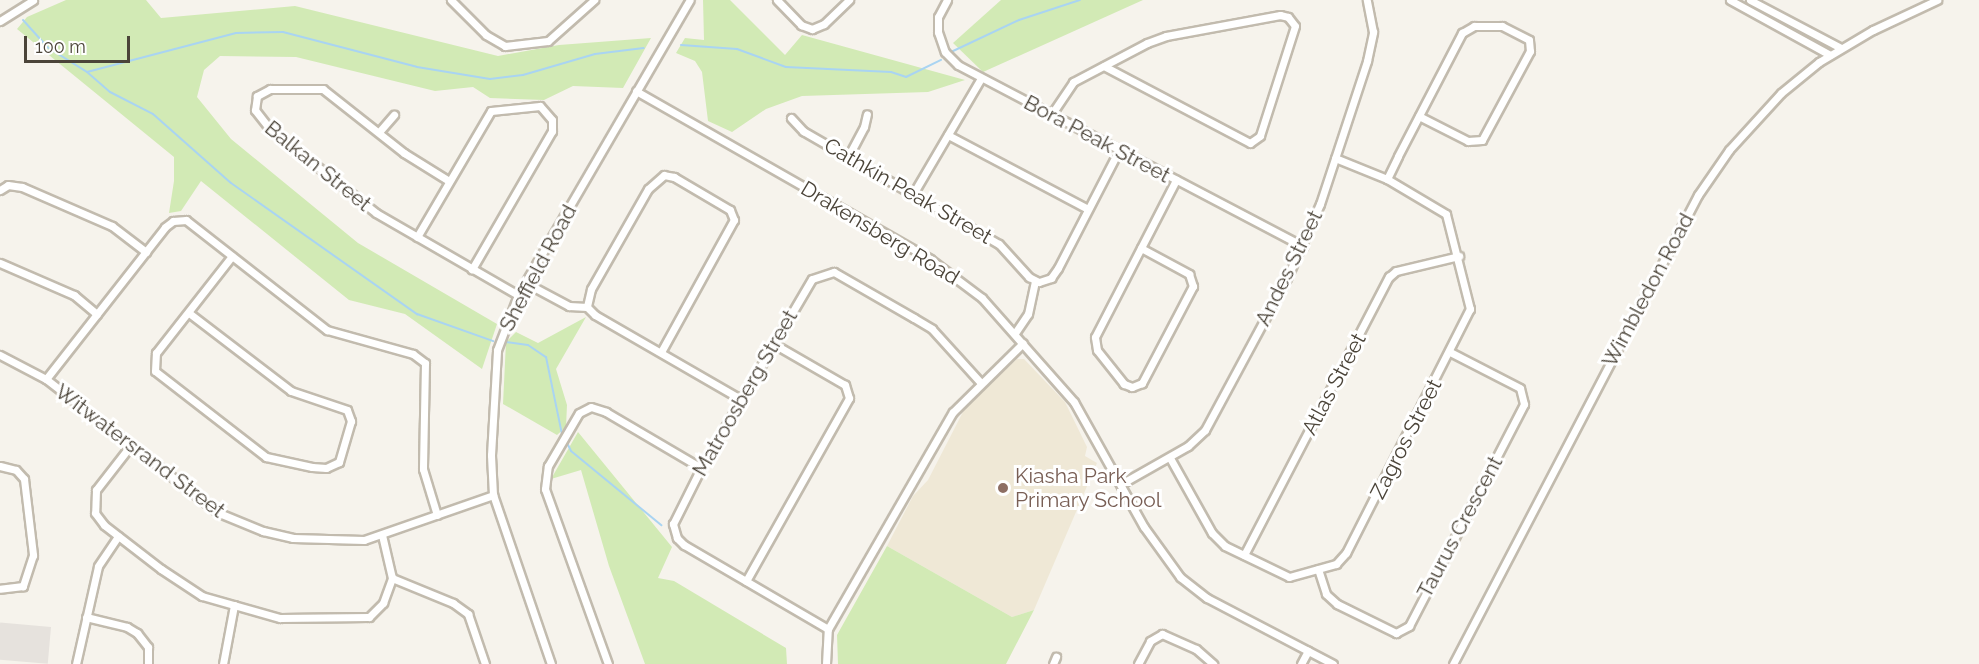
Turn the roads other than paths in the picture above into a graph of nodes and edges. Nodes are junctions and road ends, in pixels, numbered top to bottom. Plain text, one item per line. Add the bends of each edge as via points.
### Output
1 (33, 0) edge
2 (594, 0) edge
3 (690, 0) edge
4 (777, 0) edge
5 (849, 0) edge
6 (947, 0) edge
7 (1367, 0) edge
8 (1730, 0) edge
9 (1750, 0) edge
10 (1937, 0) edge
11 (453, 1) edge
12 (0, 21) edge
13 (1841, 48) junction
14 (1830, 55) junction
15 (1104, 66) junction
16 (981, 78) junction
17 (636, 91) junction
18 (867, 114) dead end
19 (394, 115) dead end
20 (1052, 115) junction
21 (1419, 116) junction
22 (791, 118) dead end
23 (379, 132) junction
24 (948, 135) junction
25 (1119, 150) junction
26 (848, 157) junction
27 (1335, 158) junction
28 (1387, 179) junction
29 (1176, 180) junction
30 (449, 181) junction
31 (0, 190) edge
32 (913, 194) junction
33 (1088, 209) junction
34 (417, 237) junction
35 (1303, 246) junction
36 (1141, 248) junction
37 (146, 252) junction
38 (232, 256) junction
39 (1459, 256) junction
40 (0, 263) edge
41 (472, 269) junction
42 (1035, 281) junction
43 (526, 283) junction
44 (518, 295) junction
45 (587, 306) junction
46 (189, 313) junction
47 (97, 314) junction
48 (1015, 333) junction
49 (1023, 343) junction
50 (774, 344) junction
51 (661, 352) junction
52 (1450, 352) junction
53 (0, 356) edge
54 (46, 379) junction
55 (980, 382) junction
56 (741, 400) junction
57 (131, 445) junction
58 (1170, 458) junction
59 (0, 466) edge
60 (701, 468) junction
61 (1121, 484) junction
62 (494, 495) junction
63 (437, 515) junction
64 (382, 535) junction
65 (118, 536) junction
66 (1244, 555) junction
67 (1318, 569) junction
68 (392, 578) junction
69 (746, 581) junction
70 (0, 589) edge
71 (234, 605) junction
72 (86, 617) junction
73 (828, 629) junction
74 (1308, 651) junction
75 (76, 664) edge
76 (148, 664) edge
77 (223, 664) edge
78 (485, 664) edge
79 (551, 664) edge
80 (608, 664) edge
81 (826, 664) edge
82 (1138, 664) edge
83 (1213, 664) edge
84 (1301, 664) edge
85 (1333, 664) edge
86 (1453, 664) edge

1 - 12 street
2 - 11 street via 548,40 505,46 486,35
3 - 17 street, Sheffield Road
4 - 5 street via 801,25 812,29 824,24
6 - 16 street, Bora Peak Street via 938,17 942,46 952,61
7 - 27 street, Andes Street via 1373,32 1371,48
8 - 14 street
9 - 13 street
10 - 13 street, Wimbledon Road
13 - 14 street, Wimbledon Road
14 - 86 street, Wimbledon Road via 1760,114 1728,150 1698,195
15 - 15 street via 1166,36 1280,15 1288,17 1295,26 1262,132 1253,142 1238,138
15 - 20 street via 1072,82
16 - 20 street, Bora Peak Street
16 - 24 street
17 - 43 street, Sheffield Road
17 - 48 street, Drakensberg Road via 937,264 982,298
18 - 26 street
19 - 23 street
20 - 25 street, Bora Peak Street
21 - 21 street via 1466,30 1474,26 1502,27 1528,40 1530,51 1482,140 1467,141
21 - 28 street
22 - 26 street, Cathkin Peak Street via 803,131
23 - 30 street, Balkan Street via 425,168
23 - 34 street, Balkan Street via 324,89 270,89 260,92 255,100 255,110 270,129 376,213
24 - 32 street
24 - 33 street
25 - 29 street, Bora Peak Street
25 - 33 street
26 - 32 street, Cathkin Peak Street
27 - 28 street, Zagros Street
27 - 35 street, Andes Street
28 - 39 street, Zagros Street via 1446,214
29 - 35 street, Bora Peak Street
29 - 36 street
30 - 34 street
30 - 41 street via 491,111 529,105 540,106 549,114 552,131 548,140
31 - 37 street via 8,185 22,187 112,226
32 - 42 street, Cathkin Peak Street via 999,244
33 - 42 street via 1053,276
34 - 41 street, Balkan Street
35 - 58 street, Andes Street via 1210,423 1194,441
36 - 36 street via 1095,337 1097,350 1124,384 1132,387 1142,383 1193,284 1189,274
37 - 38 street via 165,228 183,220
37 - 47 street
38 - 46 street
38 - 63 street via 327,330 413,354 425,363 423,469
39 - 52 street, Zagros Street via 1470,313
39 - 66 street, Atlas Street via 1396,271 1389,278
40 - 47 street via 74,296
41 - 44 street, Balkan Street
42 - 48 street via 1028,314
43 - 44 street, Sheffield Road
43 - 45 street via 569,306
44 - 62 street, Sheffield Road via 502,332 495,371
45 - 51 street via 595,315
45 - 51 street via 591,289 659,176 674,177 730,210 734,226
46 - 46 street via 156,353 153,362 157,374 266,457 326,468 339,462 351,421 347,410 291,391
47 - 54 street
48 - 49 street, Drakensberg Road
49 - 55 street
49 - 61 street, Drakensberg Road via 1074,402
50 - 55 street, Matroosberg Street via 812,279 834,272 932,329
50 - 56 street, Matroosberg Street
50 - 69 street via 845,385 849,398
51 - 56 street
52 - 67 street, Zagros Street via 1346,553 1338,562
52 - 67 street, Taurus Crescent via 1520,388 1524,404 1408,626 1396,633 1337,604 1326,594
53 - 54 street, Witwatersrand Street
54 - 57 street, Witwatersrand Street
55 - 73 street via 953,412
56 - 60 street, Matroosberg Street
57 - 64 street, Witwatersrand Street via 233,521 293,538 364,540
57 - 65 street via 94,497 98,519
58 - 61 street, Andes Street
58 - 66 street, Zagros Street via 1215,538
59 - 70 street via 16,470 24,479 33,555 23,586
60 - 69 street, Matroosberg Street via 675,517 674,531 684,545
60 - 80 street via 591,407 579,413 548,466 545,489
61 - 74 street, Drakensberg Road via 1161,555 1180,577 1207,598
62 - 63 street, Witwatersrand Street
62 - 79 street, Sheffield Road
63 - 64 street, Witwatersrand Street
64 - 68 street
65 - 71 street via 189,590
65 - 72 street via 98,566
66 - 67 street, Zagros Street via 1289,577
68 - 71 street via 378,610 364,618 280,618
68 - 78 street via 453,603 468,614
69 - 73 street, Matroosberg Street
71 - 77 street
72 - 75 street
72 - 76 street via 136,633 148,647
73 - 81 street
74 - 84 street
74 - 85 street, Drakensberg Road
82 - 83 street via 1150,641 1162,634 1196,649

